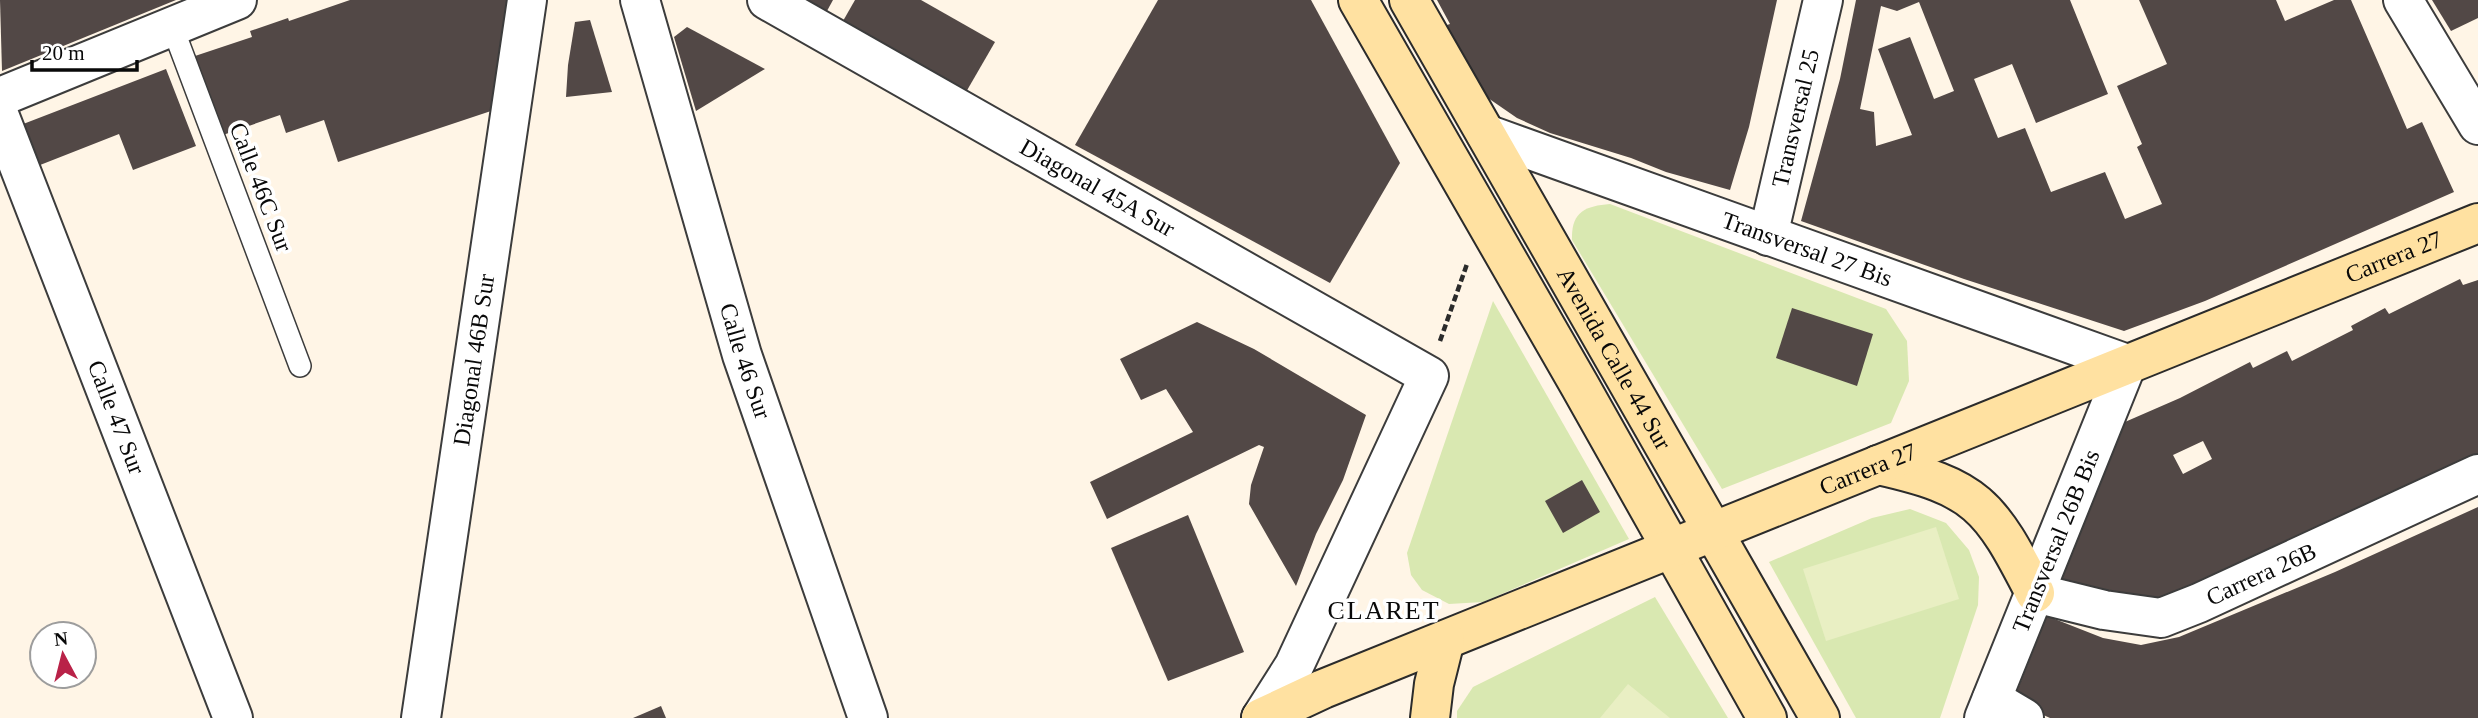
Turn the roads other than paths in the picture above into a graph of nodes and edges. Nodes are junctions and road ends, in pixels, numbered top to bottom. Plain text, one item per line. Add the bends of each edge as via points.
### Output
1 (237, 0) edge
2 (527, 0) edge
3 (640, 0) edge
4 (766, 0) edge
5 (1359, 0) edge
6 (1409, 0) edge
7 (1823, 0) edge
8 (2403, 0) edge
9 (172, 26) junction
10 (0, 97) edge
11 (0, 117) edge
12 (2478, 125) edge
13 (1486, 134) junction
14 (2478, 223) edge
15 (1768, 236) junction
16 (2127, 364) junction
17 (300, 366) dead end
18 (1878, 465) junction
19 (2478, 474) edge
20 (1713, 531) junction
21 (1671, 548) junction
22 (2035, 593) junction
23 (1445, 640) junction
24 (1988, 708) edge
25 (233, 718) edge
26 (421, 718) edge
27 (868, 718) edge
28 (1261, 718) edge
29 (1430, 718) edge
30 (1767, 718) edge
31 (1820, 718) edge
32 (2024, 718) edge

1 - 9 street
2 - 26 street, Diagonal 46B Sur
3 - 27 street, Calle 46 Sur via 742,355
4 - 28 street, Diagonal 45A Sur via 1429,376 1294,666
5 - 21 main road, Avenida Calle 44 Sur
6 - 13 main road, Avenida Calle 44 Sur
7 - 15 street, Transversal 25
8 - 12 street
9 - 10 street
9 - 17 lane, Calle 46C Sur
11 - 25 street, Calle 47 Sur
13 - 15 street, Transversal 27 Bis
13 - 20 main road, Avenida Calle 44 Sur
14 - 16 main road, Carrera 27
15 - 16 street, Transversal 27 Bis
16 - 18 main road, Carrera 27
16 - 22 street, Transversal 26B Bis
18 - 20 main road, Carrera 27
18 - 22 main road via 1933,478 1960,490 1986,510
19 - 22 street, Carrera 26B via 2161,618
20 - 21 main road, Carrera 27
20 - 31 main road, Avenida Calle 44 Sur
21 - 23 main road, Carrera 27
21 - 30 main road, Avenida Calle 44 Sur
22 - 24 street, Transversal 26B Bis
23 - 28 main road, Carrera 27
23 - 29 main road
24 - 32 street

